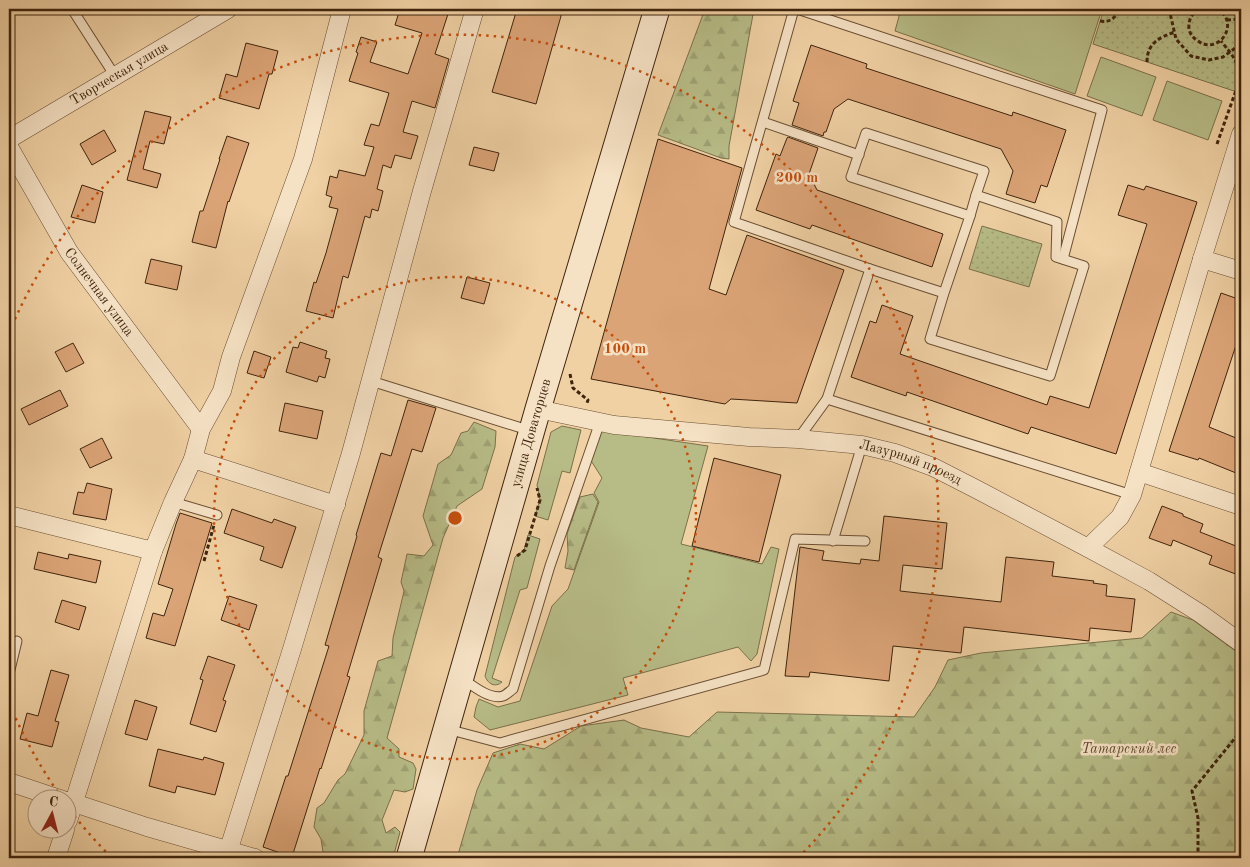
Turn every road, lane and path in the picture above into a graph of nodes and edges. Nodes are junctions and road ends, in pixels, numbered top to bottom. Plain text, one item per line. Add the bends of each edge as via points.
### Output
1 (72, 9) edge
2 (228, 9) edge
3 (342, 9) edge
4 (657, 9) edge
5 (796, 9) edge
6 (1121, 9) edge
7 (1168, 9) edge
8 (1197, 9) edge
9 (1218, 9) edge
10 (1239, 9) edge
11 (474, 12) dead end
12 (1241, 13) edge
13 (1241, 19) edge
14 (1227, 20) junction
15 (1100, 21) dead end
16 (1175, 32) junction
17 (1241, 38) edge
18 (1221, 41) junction
19 (1230, 52) junction
20 (1148, 62) dead end
21 (115, 76) junction
22 (763, 122) junction
23 (1241, 134) edge
24 (9, 139) edge
25 (1217, 144) dead end
26 (9, 147) edge
27 (859, 155) junction
28 (976, 195) junction
29 (970, 216) junction
30 (1202, 258) junction
31 (1063, 259) junction
32 (870, 269) junction
33 (1241, 271) edge
34 (944, 293) junction
35 (371, 381) junction
36 (827, 399) junction
37 (535, 420) junction
38 (600, 422) junction
39 (201, 429) junction
40 (798, 439) junction
41 (862, 445) junction
42 (193, 460) junction
43 (1138, 472) junction
44 (1132, 495) junction
45 (173, 502) junction
46 (336, 504) junction
47 (1241, 506) edge
48 (9, 515) edge
49 (217, 515) joint
50 (833, 540) junction
51 (865, 541) dead end
52 (1088, 548) junction
53 (153, 551) junction
54 (204, 560) dead end
55 (17, 641) dead end
56 (1241, 642) edge
57 (9, 674) edge
58 (461, 678) junction
59 (1241, 728) edge
60 (446, 729) junction
61 (9, 782) edge
62 (34, 790) edge
63 (72, 790) edge
64 (78, 804) edge
65 (62, 840) edge
66 (227, 854) edge
67 (56, 858) edge
68 (255, 858) edge
69 (409, 858) edge
70 (1198, 858) edge

1 - 21 lane
2 - 21 street, Творческая улица
3 - 39 street via 303,159 231,357 222,392
4 - 37 main road, улица Доваторцев
5 - 22 lane
5 - 31 lane via 1102,110
6 - 15 path via 1112,20
7 - 16 path
8 - 18 path via 1189,22 1191,35 1201,44
9 - 14 path
10 - 12 path
11 - 35 street
13 - 14 path
14 - 18 path via 1228,29
16 - 19 path via 1176,39 1190,56 1209,60
16 - 20 path via 1155,41 1147,56
17 - 19 path
18 - 19 path
19 - 25 path via 1236,59 1240,79
21 - 24 street, Творческая улица
22 - 27 lane
22 - 32 lane via 734,222
23 - 30 street
26 - 39 street, Солнечная улица via 69,252
27 - 28 lane via 866,132 984,171
27 - 29 lane via 851,178
28 - 29 lane
28 - 31 lane via 1056,222 1056,257
29 - 34 lane
30 - 33 street
30 - 43 street
31 - 34 lane via 1084,266 1050,376 930,339
32 - 34 lane
32 - 36 lane
35 - 37 lane
35 - 46 street
36 - 40 lane
36 - 44 lane
37 - 38 street, Лазурный проезд
37 - 58 main road, улица Доваторцев
38 - 40 street, Лазурный проезд
38 - 58 lane via 550,566 513,689 504,696 492,696
39 - 42 street
40 - 41 street, Лазурный проезд
41 - 50 lane
41 - 52 street, Лазурный проезд via 933,467
42 - 45 street
42 - 46 street
43 - 44 street
43 - 47 street
44 - 52 street via 1120,517
45 - 49 lane
45 - 53 street
46 - 66 street
48 - 53 street
49 - 54 path
50 - 51 lane
50 - 60 lane via 795,539 764,670 500,743
52 - 56 street, Лазурный проезд via 1171,595
53 - 63 street
55 - 57 lane
58 - 60 main road, улица Доваторцев
59 - 70 path via 1192,792 1198,818
60 - 69 main road, улица Доваторцев
61 - 62 street
64 - 66 street
65 - 67 street
66 - 68 street

